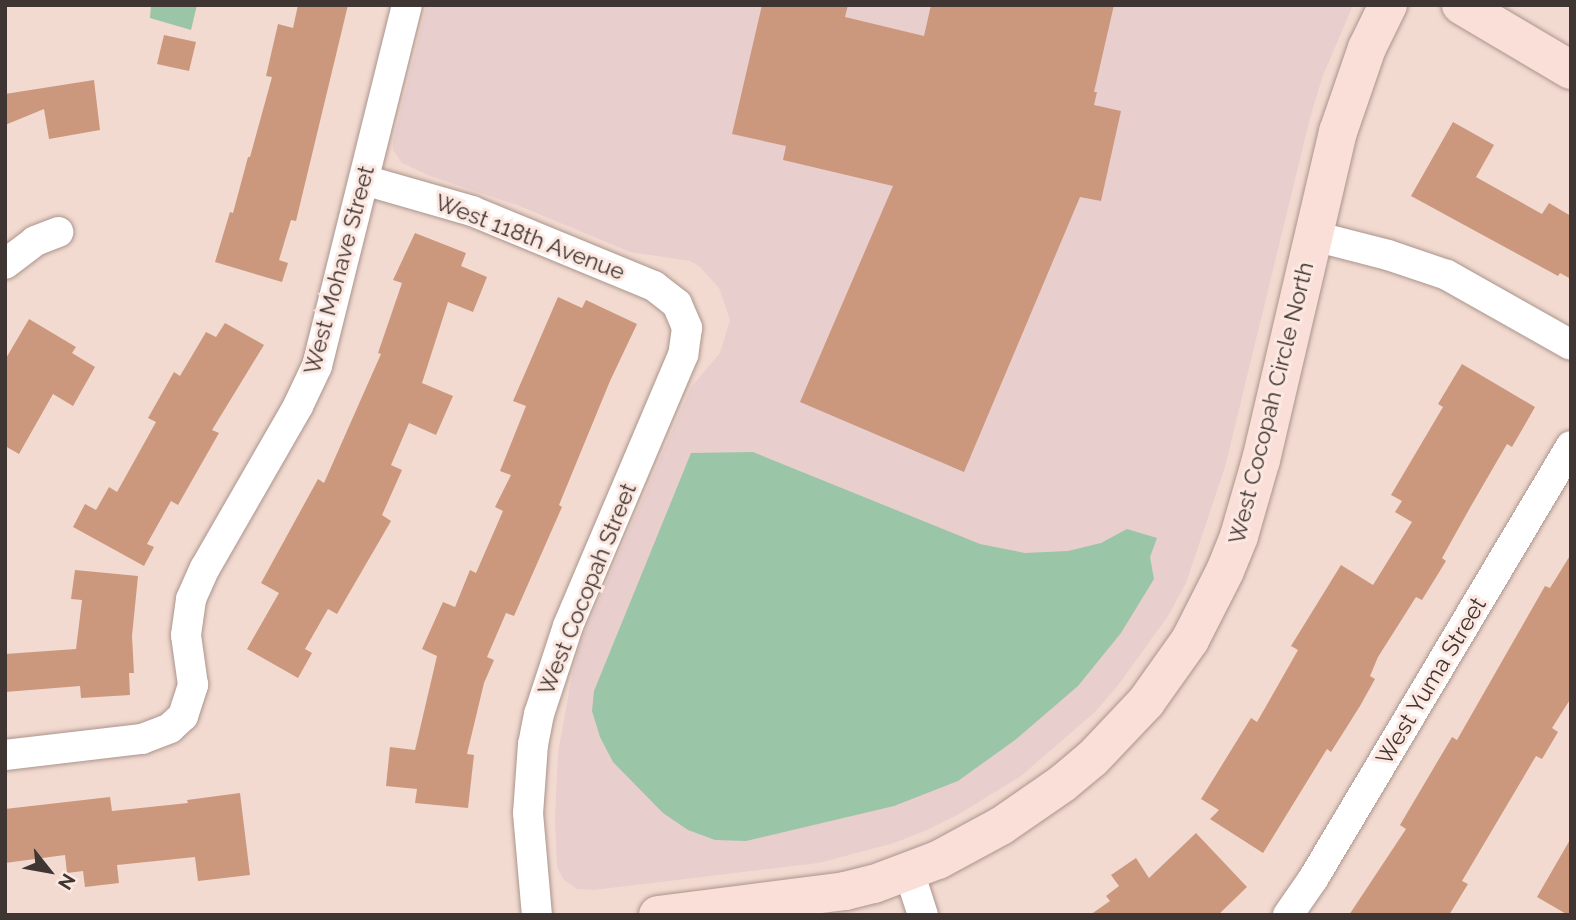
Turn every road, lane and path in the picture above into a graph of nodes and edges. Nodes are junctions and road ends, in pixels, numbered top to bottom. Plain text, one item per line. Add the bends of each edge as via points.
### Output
1 (407, 5) edge
2 (1388, 5) edge
3 (1461, 5) edge
4 (1571, 70) edge
5 (364, 180) junction
6 (58, 232) dead end
7 (1314, 236) junction
8 (5, 264) edge
9 (684, 316) joint
10 (1571, 345) edge
11 (1571, 446) edge
12 (5, 755) edge
13 (909, 872) junction
14 (537, 915) edge
15 (659, 915) edge
16 (923, 915) edge
17 (1288, 915) edge

1 - 5 street, West Mohave Street
2 - 7 street, West Cocopah Circle North via 1346,104
3 - 4 street
5 - 9 street, West 118th Avenue via 472,211 654,286 677,304
5 - 12 street, West Mohave Street via 317,366 191,599 186,635 192,685 183,716 170,728 142,738
6 - 8 street
7 - 10 street via 1447,275
7 - 13 street, West Cocopah Circle North via 1247,511 1225,572 1190,640 1137,712 1063,783 1001,826
9 - 14 street, West Cocopah Street via 683,355 568,626 539,714 528,813
11 - 17 street, West Yuma Street
13 - 15 street, West Cocopah Circle North via 816,896
13 - 16 street

